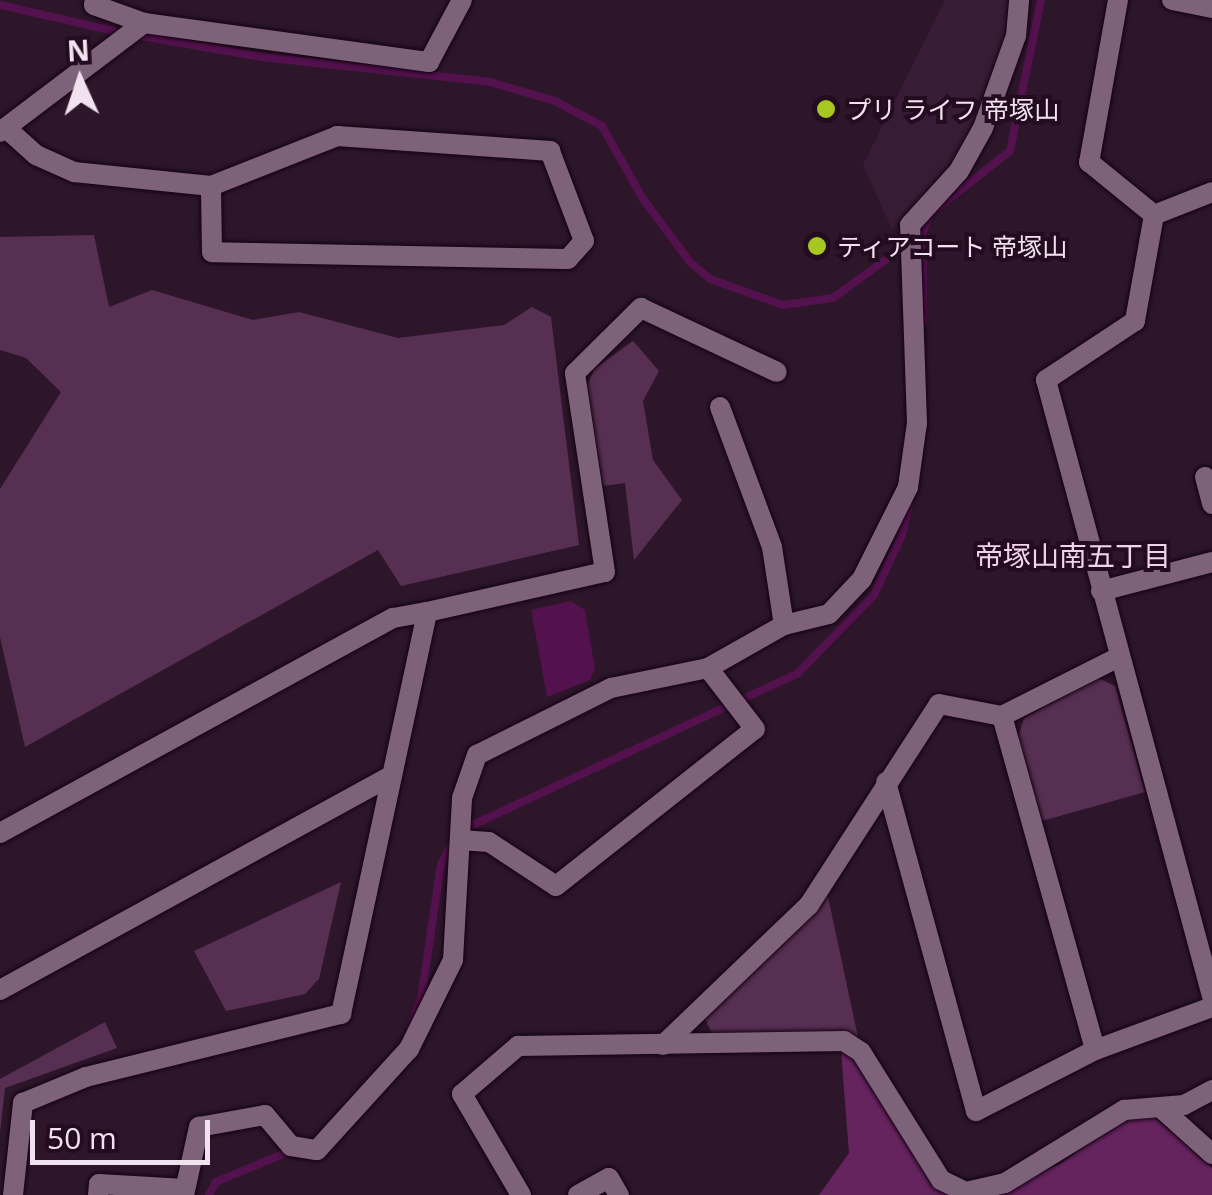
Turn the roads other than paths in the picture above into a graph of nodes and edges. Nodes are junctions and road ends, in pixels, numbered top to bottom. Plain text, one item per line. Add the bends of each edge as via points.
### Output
1 (95, 0) edge
2 (462, 0) edge
3 (1019, 0) edge
4 (1118, 0) edge
5 (1172, 0) edge
6 (1212, 8) edge
7 (135, 30) junction
8 (3, 130) edge
9 (211, 186) junction
10 (1212, 192) edge
11 (1154, 215) junction
12 (777, 372) dead end
13 (720, 407) dead end
14 (1205, 478) dead end
15 (1212, 504) edge
16 (1212, 562) edge
17 (1101, 591) junction
18 (427, 612) junction
19 (784, 625) junction
20 (1117, 658) junction
21 (708, 668) junction
22 (1002, 716) junction
23 (392, 774) junction
24 (886, 782) junction
25 (0, 834) edge
26 (460, 840) junction
27 (0, 990) edge
28 (1212, 996) edge
29 (1212, 1008) edge
30 (664, 1045) junction
31 (1094, 1050) junction
32 (1212, 1090) edge
33 (1160, 1107) junction
34 (1212, 1154) edge
35 (185, 1192) edge
36 (14, 1195) edge
37 (98, 1195) edge
38 (521, 1195) edge
39 (578, 1195) edge
40 (620, 1195) edge

1 - 7 street via 94,6
2 - 7 street via 428,62
3 - 19 street via 1016,36 982,128 959,170 910,225 917,424 908,487 862,579 828,614
4 - 11 street via 1089,162
5 - 6 street
7 - 8 street
8 - 9 street via 74,172
9 - 9 street via 212,252 568,259 584,241 550,151 337,136
10 - 11 street
11 - 17 street via 1135,320 1046,380
12 - 18 street via 640,308 575,374 604,572
13 - 19 street via 772,548
14 - 15 street
16 - 17 street
17 - 20 street
18 - 23 street
18 - 25 street via 394,618
19 - 21 street
20 - 22 street
20 - 28 street
21 - 26 street via 611,688 477,756 462,798
21 - 26 street via 755,729 556,886 489,842
22 - 24 street via 938,704
22 - 31 street
23 - 27 street
23 - 36 street via 341,1014 86,1077 23,1104
24 - 30 street via 809,905
24 - 31 street via 976,1111
26 - 35 street via 453,960 410,1048 317,1150 292,1146 265,1114 198,1127
29 - 31 street
30 - 33 street via 844,1041 861,1052 941,1180 966,1192 1006,1183 1124,1110
30 - 38 street via 518,1046 462,1094
32 - 33 street via 1184,1105
33 - 34 street
35 - 37 street via 99,1184
39 - 40 street via 609,1178

